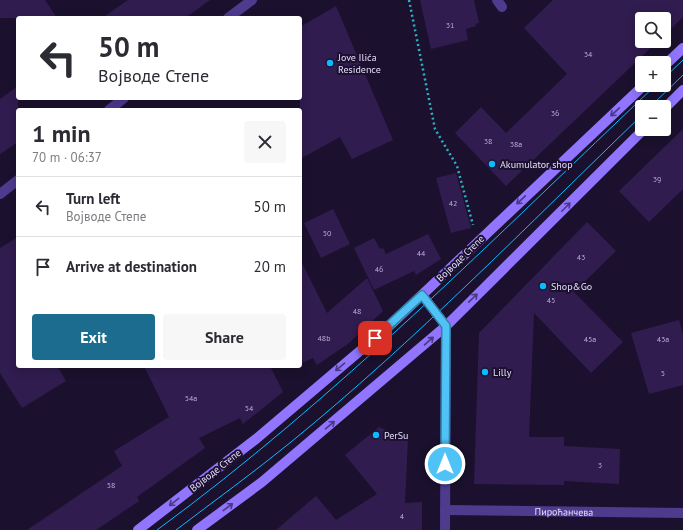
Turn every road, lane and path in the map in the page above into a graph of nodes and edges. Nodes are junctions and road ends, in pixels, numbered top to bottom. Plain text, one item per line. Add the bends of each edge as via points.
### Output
1 (252, 0) edge
2 (409, 0) edge
3 (231, 16) edge
4 (683, 48) edge
5 (671, 59) edge
6 (683, 90) edge
7 (637, 92) edge
8 (122, 100) edge
9 (671, 102) edge
10 (112, 108) edge
11 (637, 136) edge
12 (16, 182) edge
13 (0, 194) edge
14 (474, 229) dead end
15 (422, 295) junction
16 (446, 326) junction
17 (445, 510) junction
18 (683, 513) edge
19 (138, 530) edge
20 (197, 530) edge
21 (445, 530) edge

1 - 3 street
2 - 14 path via 435,129 457,166
4 - 5 main road
6 - 9 main road
7 -> 15 main road, Војводе Степе
8 - 10 street
16 -> 11 main road
12 - 13 street
15 - 16 street
15 -> 19 main road, Војводе Степе via 256,439
16 - 17 street
20 -> 16 main road via 262,482
17 - 18 street, Пироћанчева
17 - 21 street

